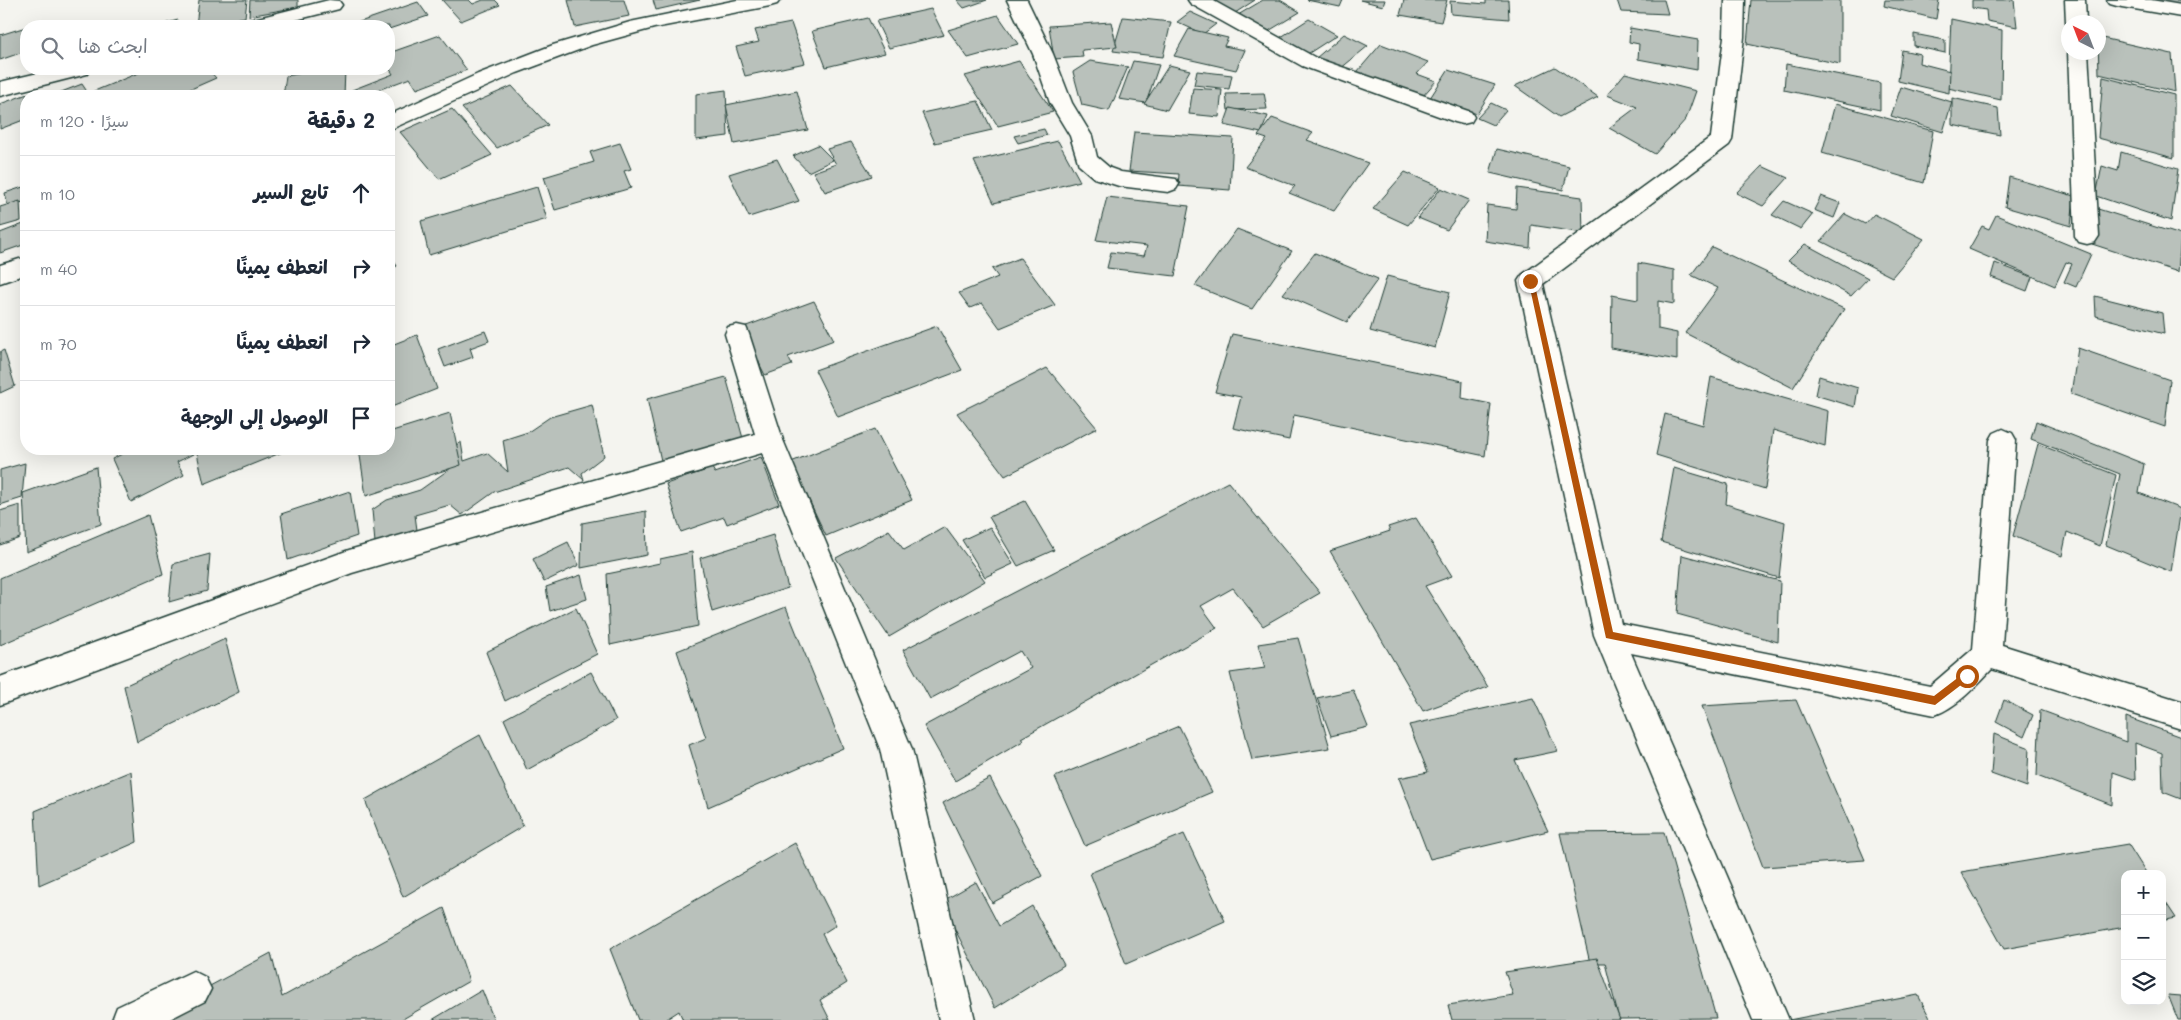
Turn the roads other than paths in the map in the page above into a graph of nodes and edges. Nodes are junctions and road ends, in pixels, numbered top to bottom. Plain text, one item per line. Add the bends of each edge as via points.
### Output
1 (770, 0) edge
2 (1017, 0) edge
3 (1198, 0) edge
4 (1735, 0) edge
5 (2075, 0) edge
6 (2117, 0) edge
7 (332, 5) dead end
8 (2181, 11) edge
9 (2076, 15) edge
10 (273, 20) edge
11 (2078, 60) edge
12 (56, 75) edge
13 (0, 89) edge
14 (1463, 117) dead end
15 (395, 120) edge
16 (1168, 184) dead end
17 (2087, 236) dead end
18 (20, 267) edge
19 (0, 274) edge
20 (737, 334) dead end
21 (770, 440) junction
22 (2003, 440) dead end
23 (1609, 635) junction
24 (1987, 654) junction
25 (0, 691) edge
26 (2181, 715) edge
27 (193, 989) dead end
28 (130, 1020) edge
29 (957, 1020) edge
30 (1771, 1020) edge

1 - 15 street via 680,16 585,40 483,78
2 - 16 street via 1043,54 1061,103 1081,136 1087,160 1102,173 1119,179
3 - 14 street via 1310,62
4 - 23 street via 1734,37 1721,140 1530,281
5 - 9 street
6 - 8 street
7 - 10 street
11 - 17 street
12 - 13 street
18 - 19 street
20 - 21 street
21 - 25 street via 349,562
21 - 29 street via 896,749
22 - 24 street
23 - 24 street via 1935,700 1967,676
23 - 30 street
24 - 26 street
27 - 28 street

